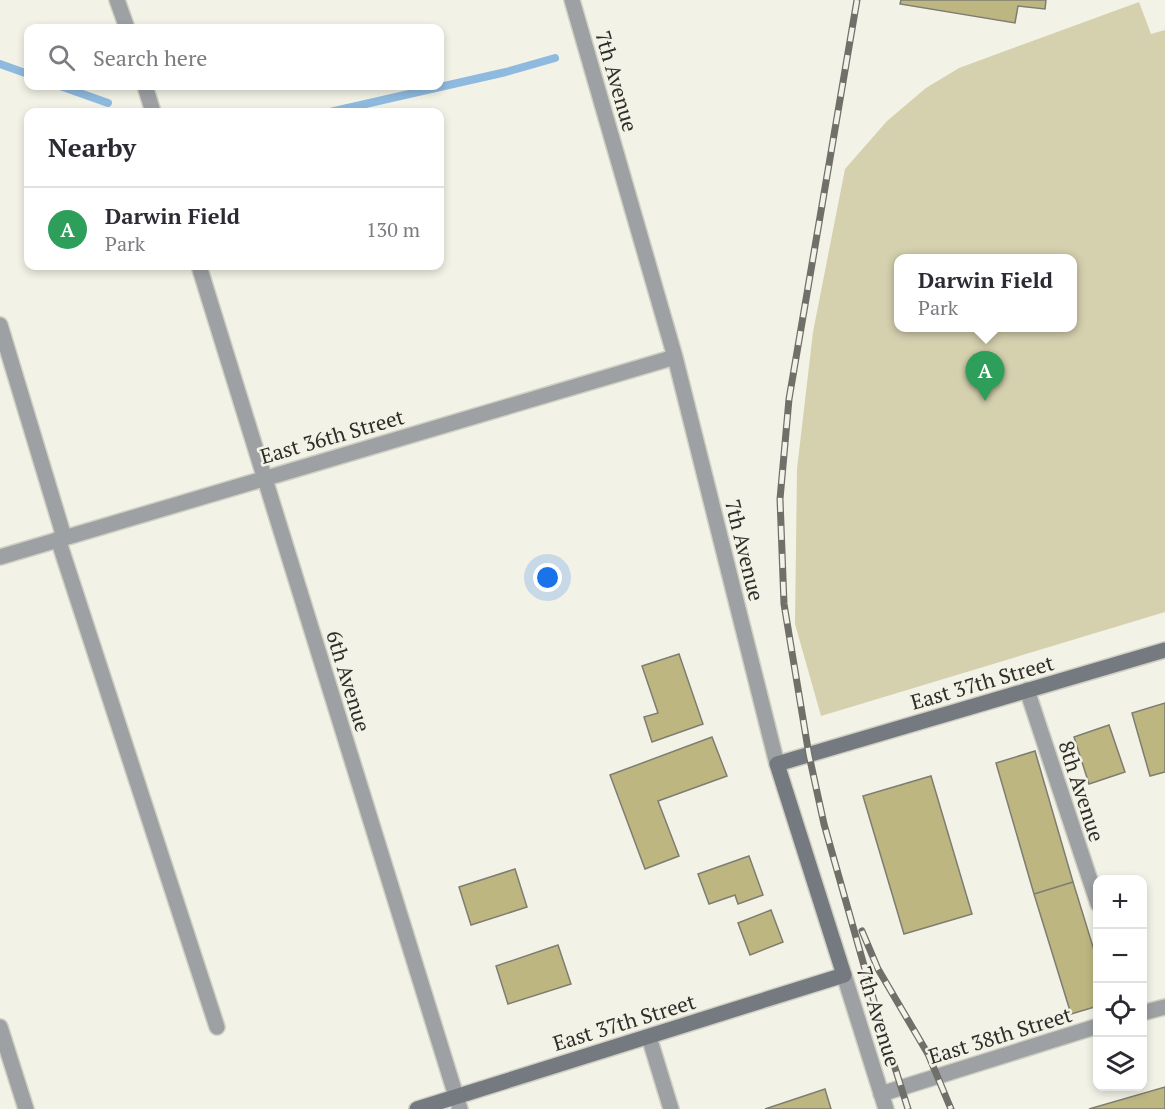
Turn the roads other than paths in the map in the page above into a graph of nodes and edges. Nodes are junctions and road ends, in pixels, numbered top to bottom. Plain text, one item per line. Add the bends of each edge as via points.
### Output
1 (117, 0) edge
2 (572, 0) edge
3 (126, 24) edge
4 (146, 90) edge
5 (152, 108) edge
6 (200, 270) edge
7 (0, 325) edge
8 (675, 357) junction
9 (263, 478) junction
10 (61, 538) junction
11 (0, 556) edge
12 (1165, 650) edge
13 (1027, 690) junction
14 (777, 764) junction
15 (1093, 889) edge
16 (844, 975) junction
17 (1165, 1007) edge
18 (1147, 1012) edge
19 (0, 1027) edge
20 (217, 1027) dead end
21 (1093, 1028) edge
22 (649, 1036) junction
23 (881, 1094) junction
24 (458, 1103) edge
25 (26, 1109) edge
26 (417, 1109) edge
27 (671, 1109) edge
28 (886, 1109) edge

1 - 3 street
2 - 8 street, 7th Avenue
4 - 5 street
6 - 9 street, 6th Avenue
7 - 10 street
8 - 9 street, East 36th Street
8 - 14 street, 7th Avenue
9 - 10 street, East 36th Street
9 - 24 street, 6th Avenue
10 - 11 street, East 36th Street
10 - 20 street
12 - 13 street, East 37th Street
13 - 14 street, East 37th Street
13 - 15 street, 8th Avenue
14 - 16 street, 7th Avenue
16 - 22 street, East 37th Street
16 - 23 street, 7th Avenue
17 - 18 street
19 - 25 street
21 - 23 street, East 38th Street
22 - 24 street, East 37th Street
22 - 27 street
23 - 28 street, 7th Avenue
24 - 26 street, East 37th Street

